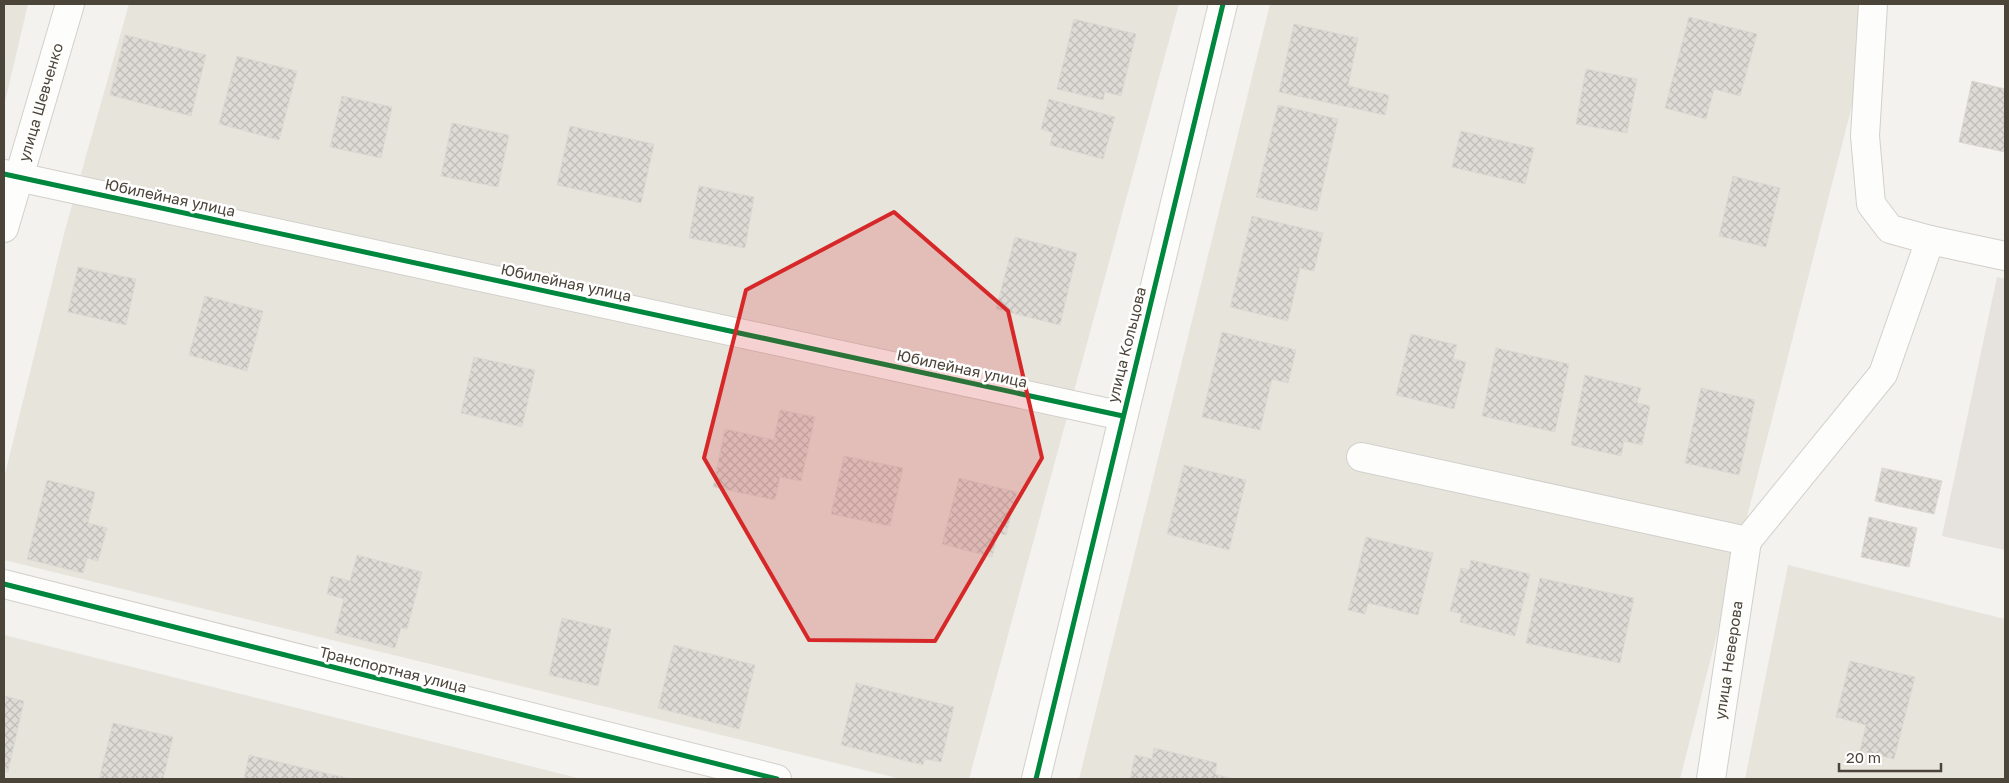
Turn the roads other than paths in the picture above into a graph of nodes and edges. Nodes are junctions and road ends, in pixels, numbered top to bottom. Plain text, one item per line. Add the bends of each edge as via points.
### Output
1 (70, 4) edge
2 (1223, 4) edge
3 (1873, 4) edge
4 (11, 176) edge
5 (4, 228) edge
6 (1930, 240) junction
7 (2005, 256) edge
8 (1123, 416) junction
9 (1360, 457) dead end
10 (1747, 541) junction
11 (4, 584) edge
12 (777, 779) edge
13 (1036, 779) edge
14 (1711, 779) edge

1 - 4 street, улица Шевченко
2 - 8 street, улица Кольцова
3 - 6 street via 1865,136 1871,204 1890,228
4 - 5 street, улица Шевченко
4 - 8 street, Юбилейная улица
6 - 7 street
6 - 10 street via 1883,374
8 - 13 street, улица Кольцова
9 - 10 street
10 - 14 street, улица Неверова
11 - 12 street, Транспортная улица

